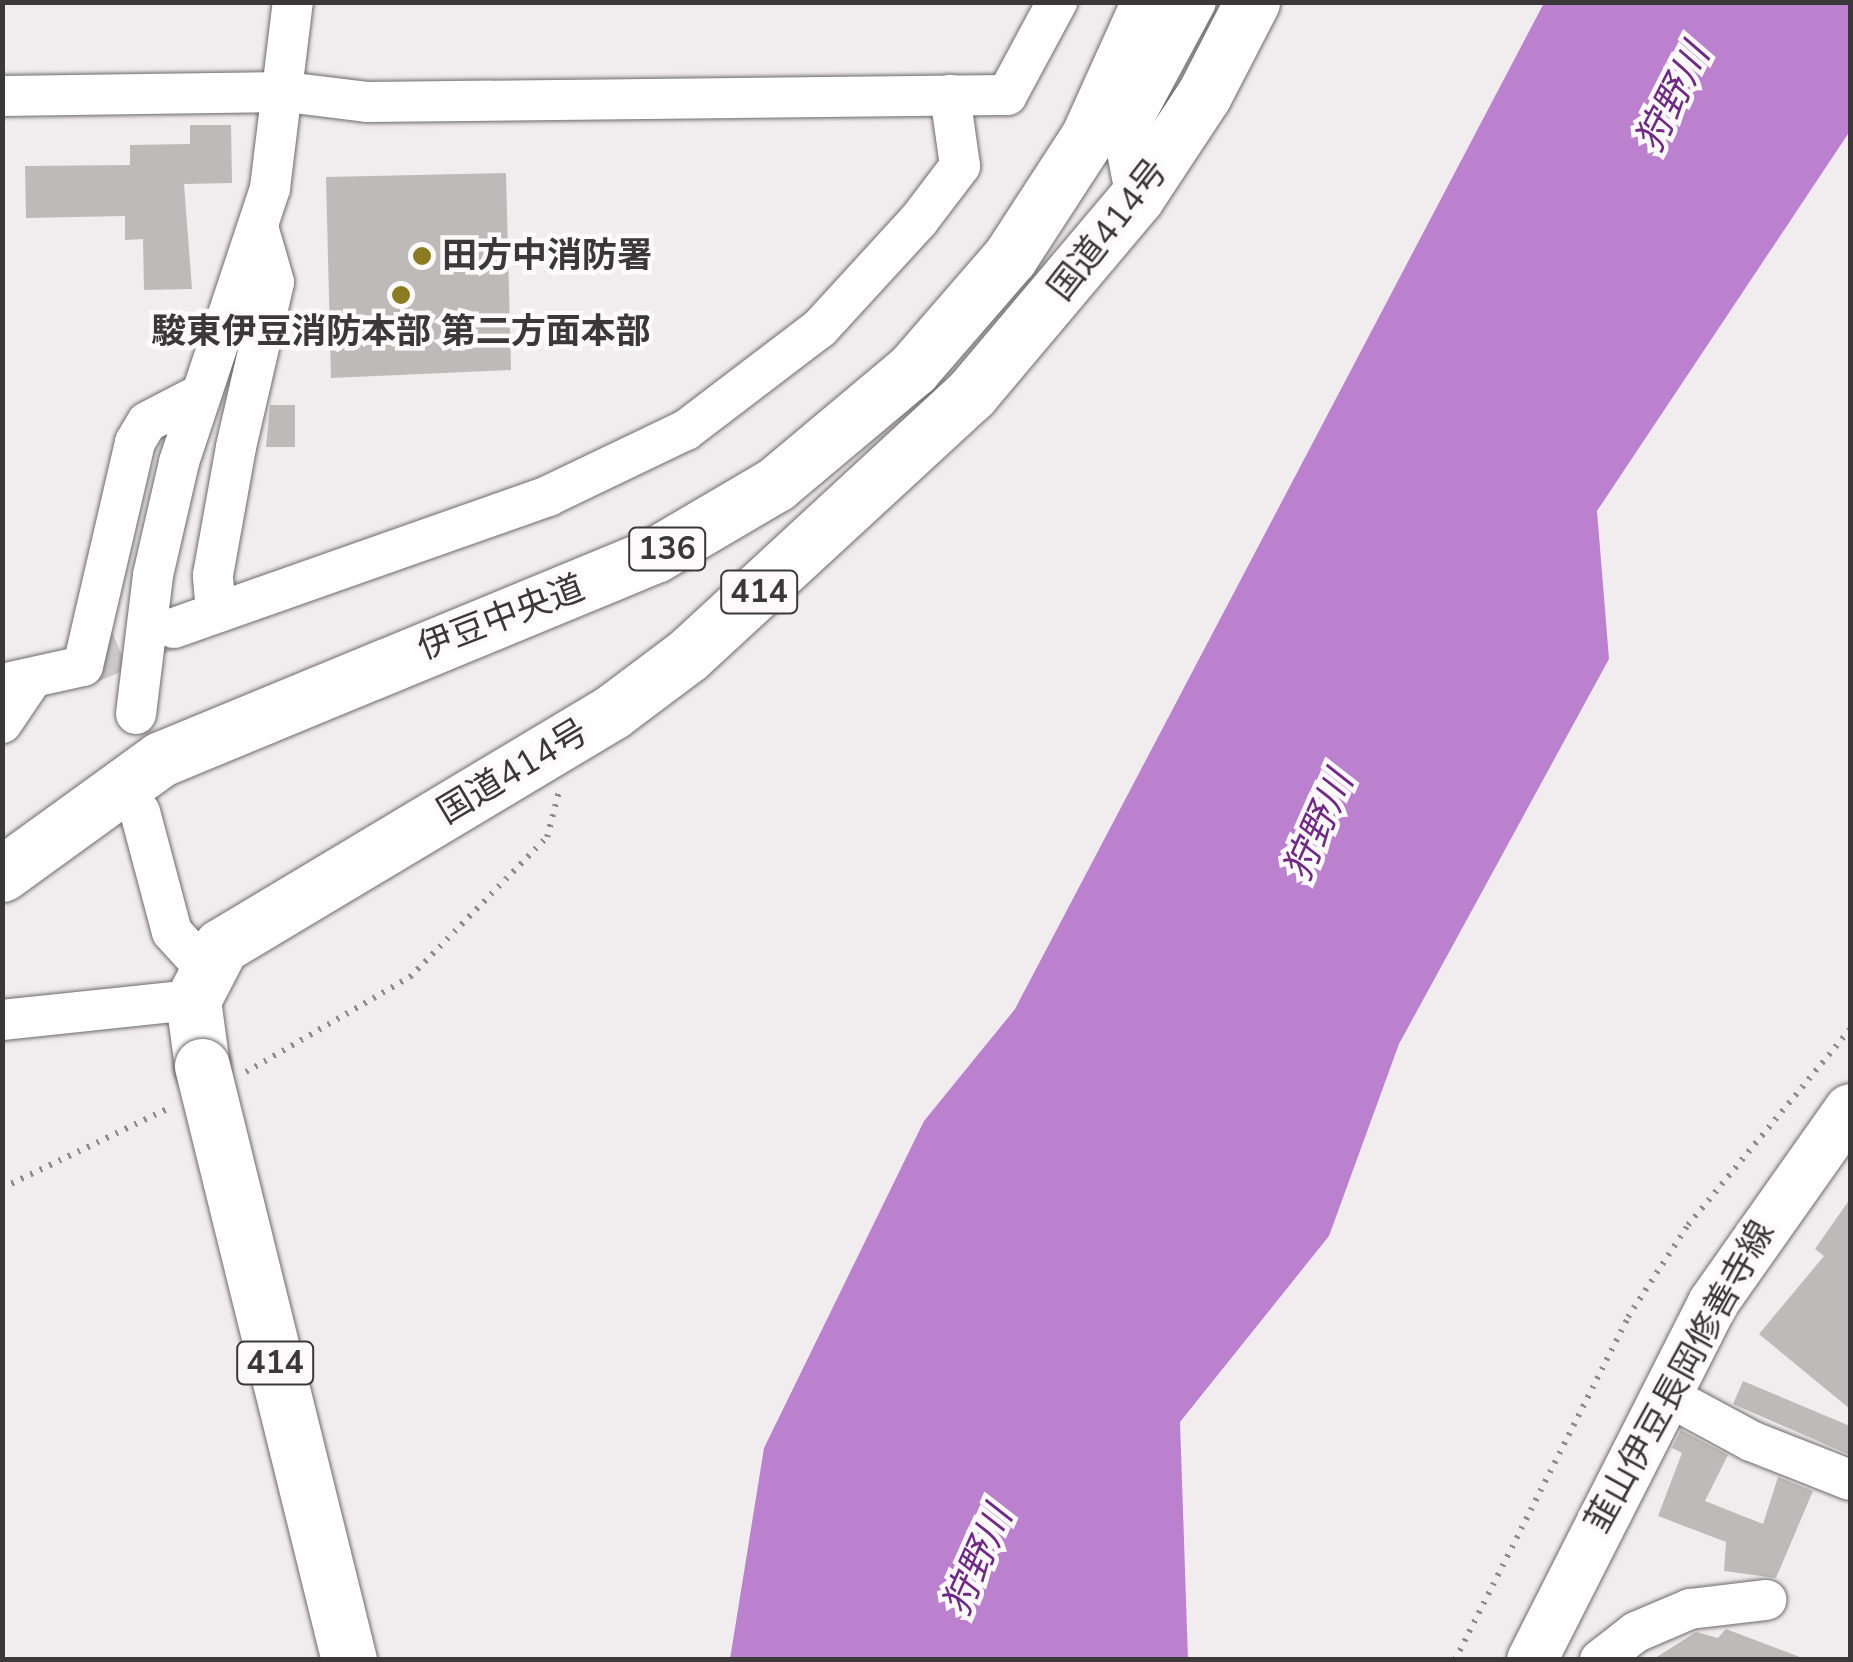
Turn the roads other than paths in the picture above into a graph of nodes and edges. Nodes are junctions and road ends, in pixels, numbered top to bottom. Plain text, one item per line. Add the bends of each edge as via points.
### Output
1 (293, 2) edge
2 (1058, 2) edge
3 (1129, 2) edge
4 (1149, 2) edge
5 (1196, 2) edge
6 (1252, 2) edge
7 (286, 92) junction
8 (950, 95) junction
9 (2, 96) edge
10 (1136, 198) junction
11 (260, 230) junction
12 (199, 395) junction
13 (216, 612) junction
14 (174, 628) tunnel mouth
15 (16, 683) edge
16 (136, 714) dead end
17 (2, 723) edge
18 (140, 812) dead end
19 (2, 849) edge
20 (2, 874) edge
21 (199, 983) junction
22 (2, 1020) edge
23 (1850, 1109) edge
24 (1666, 1395) junction
25 (1850, 1480) edge
26 (1766, 1600) dead end
27 (349, 1660) edge
28 (1532, 1660) edge
29 (1600, 1660) edge

1 - 7 street
2 - 8 street via 1018,87 1007,95
3 - 19 highway, 伊豆中央道 / 136 via 1073,126 995,247 900,356 767,468 588,566 202,716 100,774
4 - 20 highway, 伊豆中央道 / 136 via 1088,137 1010,257 913,369 776,484 654,555 161,758
5 - 10 street via 1124,136
6 - 10 highway, 国道414号 / 414 via 1204,95
7 - 8 street via 368,102
7 - 9 street
7 - 11 street
8 - 13 street via 960,166 920,220 820,328 686,430 548,496
10 - 21 highway, 国道414号 / 414 via 957,407 688,655 556,751 245,926
11 - 12 street
11 - 13 street via 274,282 232,465 213,575
12 - 15 street via 147,422 135,442 83,666
12 - 16 street via 153,575
13 - 14 street
15 - 17 street
18 - 21 street via 172,932
21 - 22 street
21 - 27 highway, 414, bridge via 205,1082
23 - 24 main road, 韮山伊豆長岡修善寺線 via 1755,1237
24 - 25 street via 1750,1441
24 - 28 main road, 韮山伊豆長岡修善寺線
26 - 29 street via 1690,1609 1636,1632

